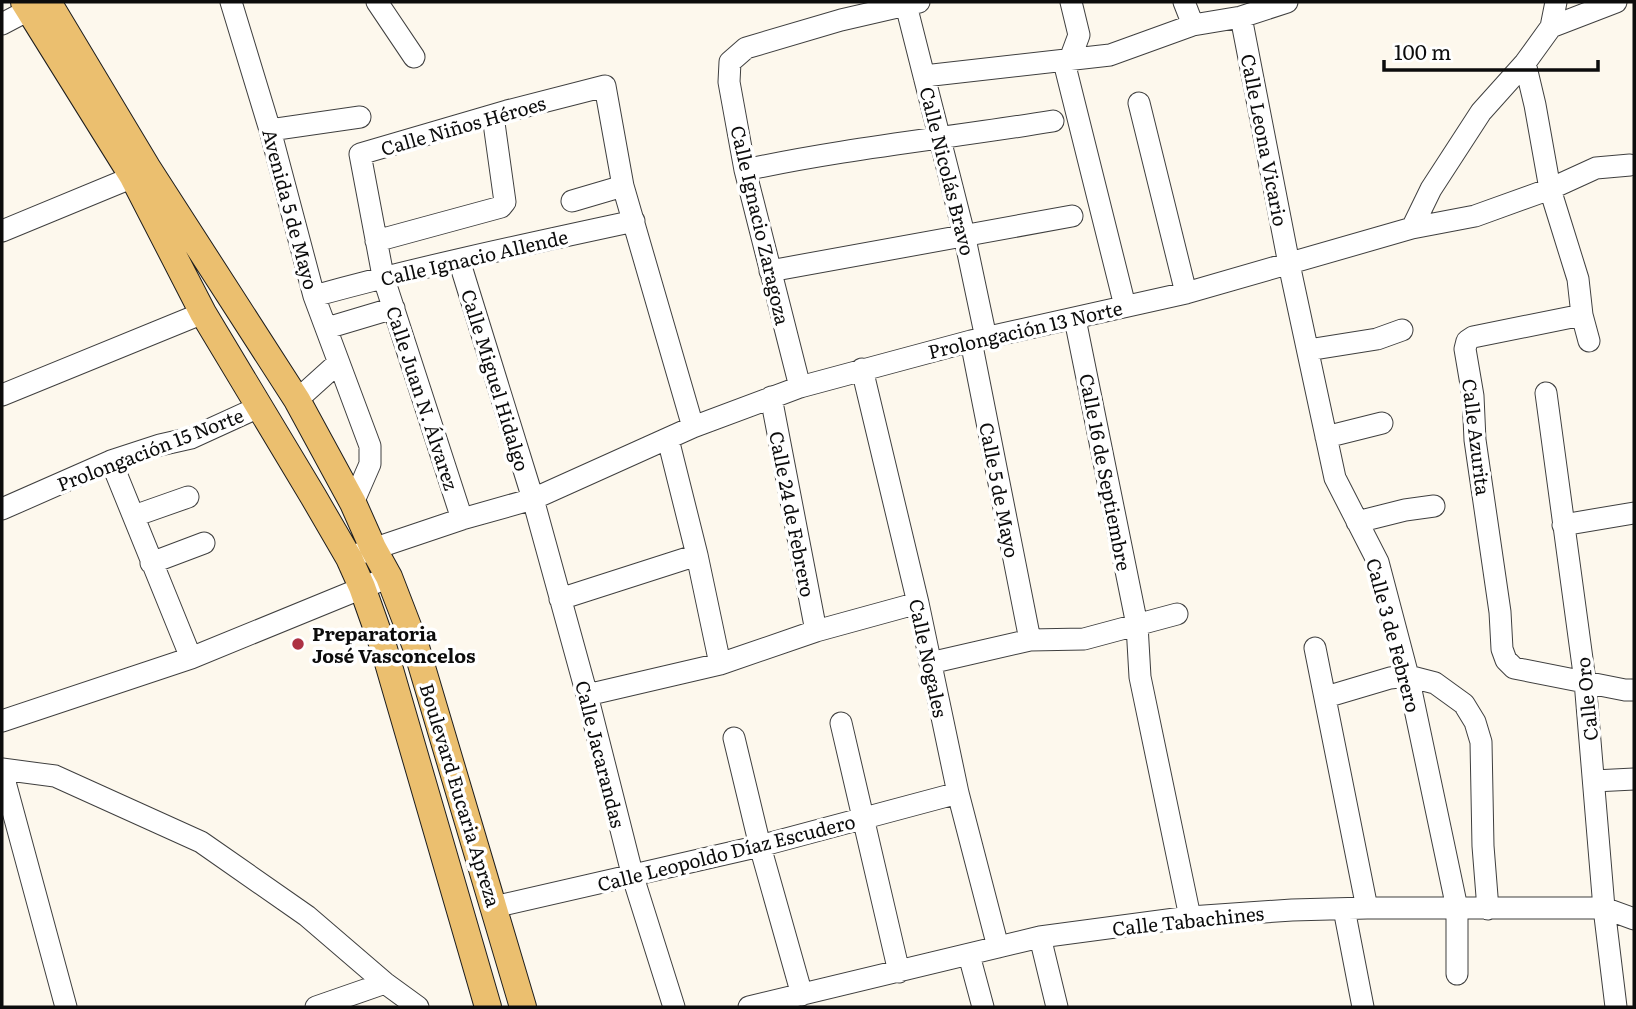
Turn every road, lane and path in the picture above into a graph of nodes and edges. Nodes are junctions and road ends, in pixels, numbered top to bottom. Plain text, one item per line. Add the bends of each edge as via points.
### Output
1 (231, 2) edge
2 (377, 2) edge
3 (1071, 2) edge
4 (1184, 2) edge
5 (1287, 2) edge
6 (1556, 2) edge
7 (1616, 2) edge
8 (36, 3) edge
9 (912, 3) edge
10 (840, 11) edge
11 (1241, 17) junction
12 (2, 24) edge
13 (1193, 25) junction
14 (1551, 27) junction
15 (414, 57) dead end
16 (1069, 59) junction
17 (1525, 62) junction
18 (924, 76) junction
19 (1139, 103) dead end
20 (493, 116) junction
21 (360, 117) dead end
22 (1053, 121) dead end
23 (270, 130) junction
24 (940, 139) junction
25 (1630, 165) dead end
26 (745, 170) junction
27 (140, 172) junction
28 (623, 186) junction
29 (1550, 189) junction
30 (572, 201) dead end
31 (1072, 216) dead end
32 (634, 221) junction
33 (1412, 228) junction
34 (2, 231) edge
35 (964, 234) junction
36 (376, 241) junction
37 (458, 260) junction
38 (1289, 264) junction
39 (770, 271) junction
40 (383, 276) junction
41 (1186, 293) junction
42 (314, 296) junction
43 (1125, 306) junction
44 (394, 309) junction
45 (203, 313) junction
46 (1582, 315) junction
47 (1075, 319) junction
48 (327, 328) junction
49 (1402, 330) dead end
50 (978, 339) junction
51 (1588, 341) dead end
52 (1308, 350) junction
53 (338, 363) junction
54 (862, 369) junction
55 (800, 387) junction
56 (1546, 393) dead end
57 (2, 395) edge
58 (771, 397) junction
59 (297, 400) junction
60 (261, 406) junction
61 (1382, 424) dead end
62 (693, 427) junction
63 (1326, 437) junction
64 (668, 439) junction
65 (111, 461) junction
66 (188, 497) dead end
67 (533, 499) junction
68 (353, 503) junction
69 (1434, 506) dead end
70 (2, 509) edge
71 (1634, 513) edge
72 (134, 516) junction
73 (462, 519) junction
74 (1357, 522) junction
75 (1563, 525) junction
76 (204, 543) dead end
77 (361, 553) junction
78 (697, 555) junction
79 (151, 563) junction
80 (389, 577) junction
81 (362, 586) junction
82 (560, 599) junction
83 (918, 603) junction
84 (1177, 614) dead end
85 (1137, 625) junction
86 (816, 631) junction
87 (1030, 640) junction
88 (1315, 648) dead end
89 (191, 658) junction
90 (930, 663) junction
91 (720, 664) junction
92 (1408, 676) junction
93 (1585, 681) junction
94 (1634, 690) edge
95 (587, 695) junction
96 (1326, 697) junction
97 (2, 721) edge
98 (841, 723) dead end
99 (734, 738) dead end
100 (2, 770) edge
101 (1634, 779) edge
102 (1594, 781) junction
103 (958, 793) junction
104 (862, 818) junction
105 (9, 827) edge
106 (760, 846) junction
107 (633, 877) junction
108 (494, 907) junction
109 (1367, 908) junction
110 (1457, 908) junction
111 (1604, 908) junction
112 (1344, 909) junction
113 (1488, 909) junction
114 (1190, 917) junction
115 (1634, 919) edge
116 (1040, 937) junction
117 (998, 947) junction
118 (969, 955) junction
119 (899, 972) junction
120 (1457, 974) dead end
121 (385, 983) junction
122 (802, 995) junction
123 (361, 1000) edge
124 (1634, 1001) edge
125 (66, 1007) edge
126 (316, 1007) edge
127 (418, 1007) edge
128 (488, 1007) edge
129 (523, 1007) edge
130 (674, 1007) edge
131 (749, 1007) edge
132 (983, 1007) edge
133 (1057, 1007) edge
134 (1363, 1007) edge
135 (1616, 1007) edge

1 - 23 street, Avenida 5 de Mayo
2 - 15 street
3 - 16 street via 1079,35
4 - 13 street
5 - 11 street
6 - 14 street
7 - 14 street
8 - 12 street
8 - 27 main road
9 - 10 street
9 - 18 street, Calle Nicolás Bravo
10 - 26 street, Calle Ignacio Zaragoza via 746,48 730,62 729,82
11 - 13 street
11 - 38 street, Calle Leona Vicario
13 - 16 street via 1110,55
14 - 17 street
16 - 18 street
16 - 43 street via 1066,70
17 - 29 street
17 - 33 street via 1481,112 1431,189
18 - 24 street, Calle Nicolás Bravo
19 - 41 street
20 - 28 street, Calle Niños Héroes via 605,86
20 - 36 street via 505,202
20 - 36 street, Calle Niños Héroes via 360,154
21 - 23 street
22 - 24 street
23 - 42 street, Avenida 5 de Mayo
24 - 26 street via 810,156
24 - 35 street, Calle Nicolás Bravo
25 - 29 street, Prolongación 13 Norte via 1596,168
26 - 39 street, Calle Ignacio Zaragoza
27 - 34 street
27 - 45 main road
27 - 59 main road
28 - 30 street
28 - 32 street
29 - 33 street, Prolongación 13 Norte via 1475,216
29 - 46 street via 1578,279
31 - 35 street
32 - 37 street, Calle Ignacio Allende
32 - 62 street
33 - 38 street, Prolongación 13 Norte
35 - 39 street
35 - 50 street, Calle Nicolás Bravo
36 - 40 street, Calle Niños Héroes
37 - 40 street, Calle Ignacio Allende
37 - 67 street, Calle Miguel Hidalgo
38 - 41 street, Prolongación 13 Norte
38 - 52 street, Calle 3 de Febrero
39 - 55 street, Calle Ignacio Zaragoza
40 - 42 street, Calle Ignacio Allende
40 - 44 street, Calle Juan N. Álvarez
41 - 43 street, Prolongación 13 Norte
42 - 48 street, Avenida 5 de Mayo
43 - 47 street, Prolongación 13 Norte
44 - 48 street
44 - 73 street, Calle Juan N. Álvarez
45 - 57 street
45 - 60 main road
46 - 51 street
46 - 93 street, Calle Azurita via 1473,337 1465,349 1502,649 1514,668
47 - 50 street, Prolongación 13 Norte
47 - 85 street, Calle 16 de Septiembre
48 - 53 street, Avenida 5 de Mayo
49 - 52 street via 1377,339
50 - 54 street, Prolongación 13 Norte
50 - 87 street, Calle 5 de Mayo
52 - 63 street, Calle 3 de Febrero
53 - 59 street
53 - 68 street, Avenida 5 de Mayo via 370,446 370,464
54 - 55 street, Prolongación 13 Norte
54 - 83 street, Calle Nogales
55 - 58 street, Prolongación 13 Norte
56 - 75 street, Calle Oro
58 - 62 street, Prolongación 13 Norte
58 - 86 street, Calle 24 de Febrero
59 - 68 main road
60 - 65 street, Prolongación 15 Norte via 191,438
60 - 77 main road
61 - 63 street
62 - 64 street, Prolongación 13 Norte
63 - 74 street, Calle 3 de Febrero via 1335,478
64 - 67 street, Prolongación 13 Norte
64 - 78 street
65 - 70 street, Prolongación 15 Norte
65 - 72 street
66 - 72 street
67 - 73 street, Prolongación 13 Norte
67 - 82 street, Calle Jacarandas
68 - 77 main road
69 - 74 street
71 - 75 street
72 - 79 street
73 - 77 street, Prolongación 13 Norte
74 - 92 street, Calle 3 de Febrero via 1378,562
75 - 93 street, Calle Oro
76 - 79 street
77 - 80 main road, Boulevard Eucaria Apreza
77 - 81 main road, Boulevard Eucaria Apreza
78 - 82 street
78 - 91 street
79 - 89 street
80 - 81 street
80 - 108 main road, Boulevard Eucaria Apreza via 416,647
81 - 89 street
81 - 128 main road, Boulevard Eucaria Apreza
82 - 95 street, Calle Jacarandas
83 - 86 street
83 - 90 street, Calle Nogales
84 - 85 street
85 - 87 street via 1084,639
85 - 114 street, Calle 16 de Septiembre via 1140,677
86 - 91 street
87 - 90 street
88 - 96 street
89 - 97 street
90 - 103 street, Calle Nogales
91 - 95 street
92 - 96 street
92 - 110 street, Calle 3 de Febrero
92 - 113 street via 1435,683 1464,704 1475,722 1481,742
93 - 94 street
93 - 102 street, Calle Oro
95 - 107 street, Calle Jacarandas
96 - 109 street
98 - 104 street
99 - 106 street
100 - 105 street
100 - 121 street via 55,776 201,842 307,916
101 - 102 street
102 - 111 street, Calle Oro
103 - 104 street, Calle Leopoldo Díaz Escudero
103 - 117 street, Calle Nogales
104 - 106 street, Calle Leopoldo Díaz Escudero
104 - 119 street
105 - 125 street
106 - 107 street, Calle Leopoldo Díaz Escudero
106 - 122 street
107 - 108 street, Calle Leopoldo Díaz Escudero
107 - 130 street, Calle Jacarandas
108 - 129 main road, Boulevard Eucaria Apreza
109 - 110 street, Calle Tabachines
109 - 112 street, Calle Tabachines
110 - 113 street, Calle Tabachines
110 - 120 street, Calle 3 de Febrero
111 - 113 street, Calle Tabachines
111 - 115 street, Calle Tabachines
111 - 135 street, Calle Oro
112 - 114 street, Calle Tabachines
112 - 134 street
114 - 116 street, Calle Tabachines
116 - 117 street, Calle Tabachines
116 - 133 street
117 - 118 street, Calle Tabachines
118 - 119 street, Calle Tabachines
118 - 132 street
119 - 122 street, Calle Tabachines
121 - 123 street
121 - 127 street
122 - 131 street, Calle Tabachines
123 - 126 street
124 - 135 street

